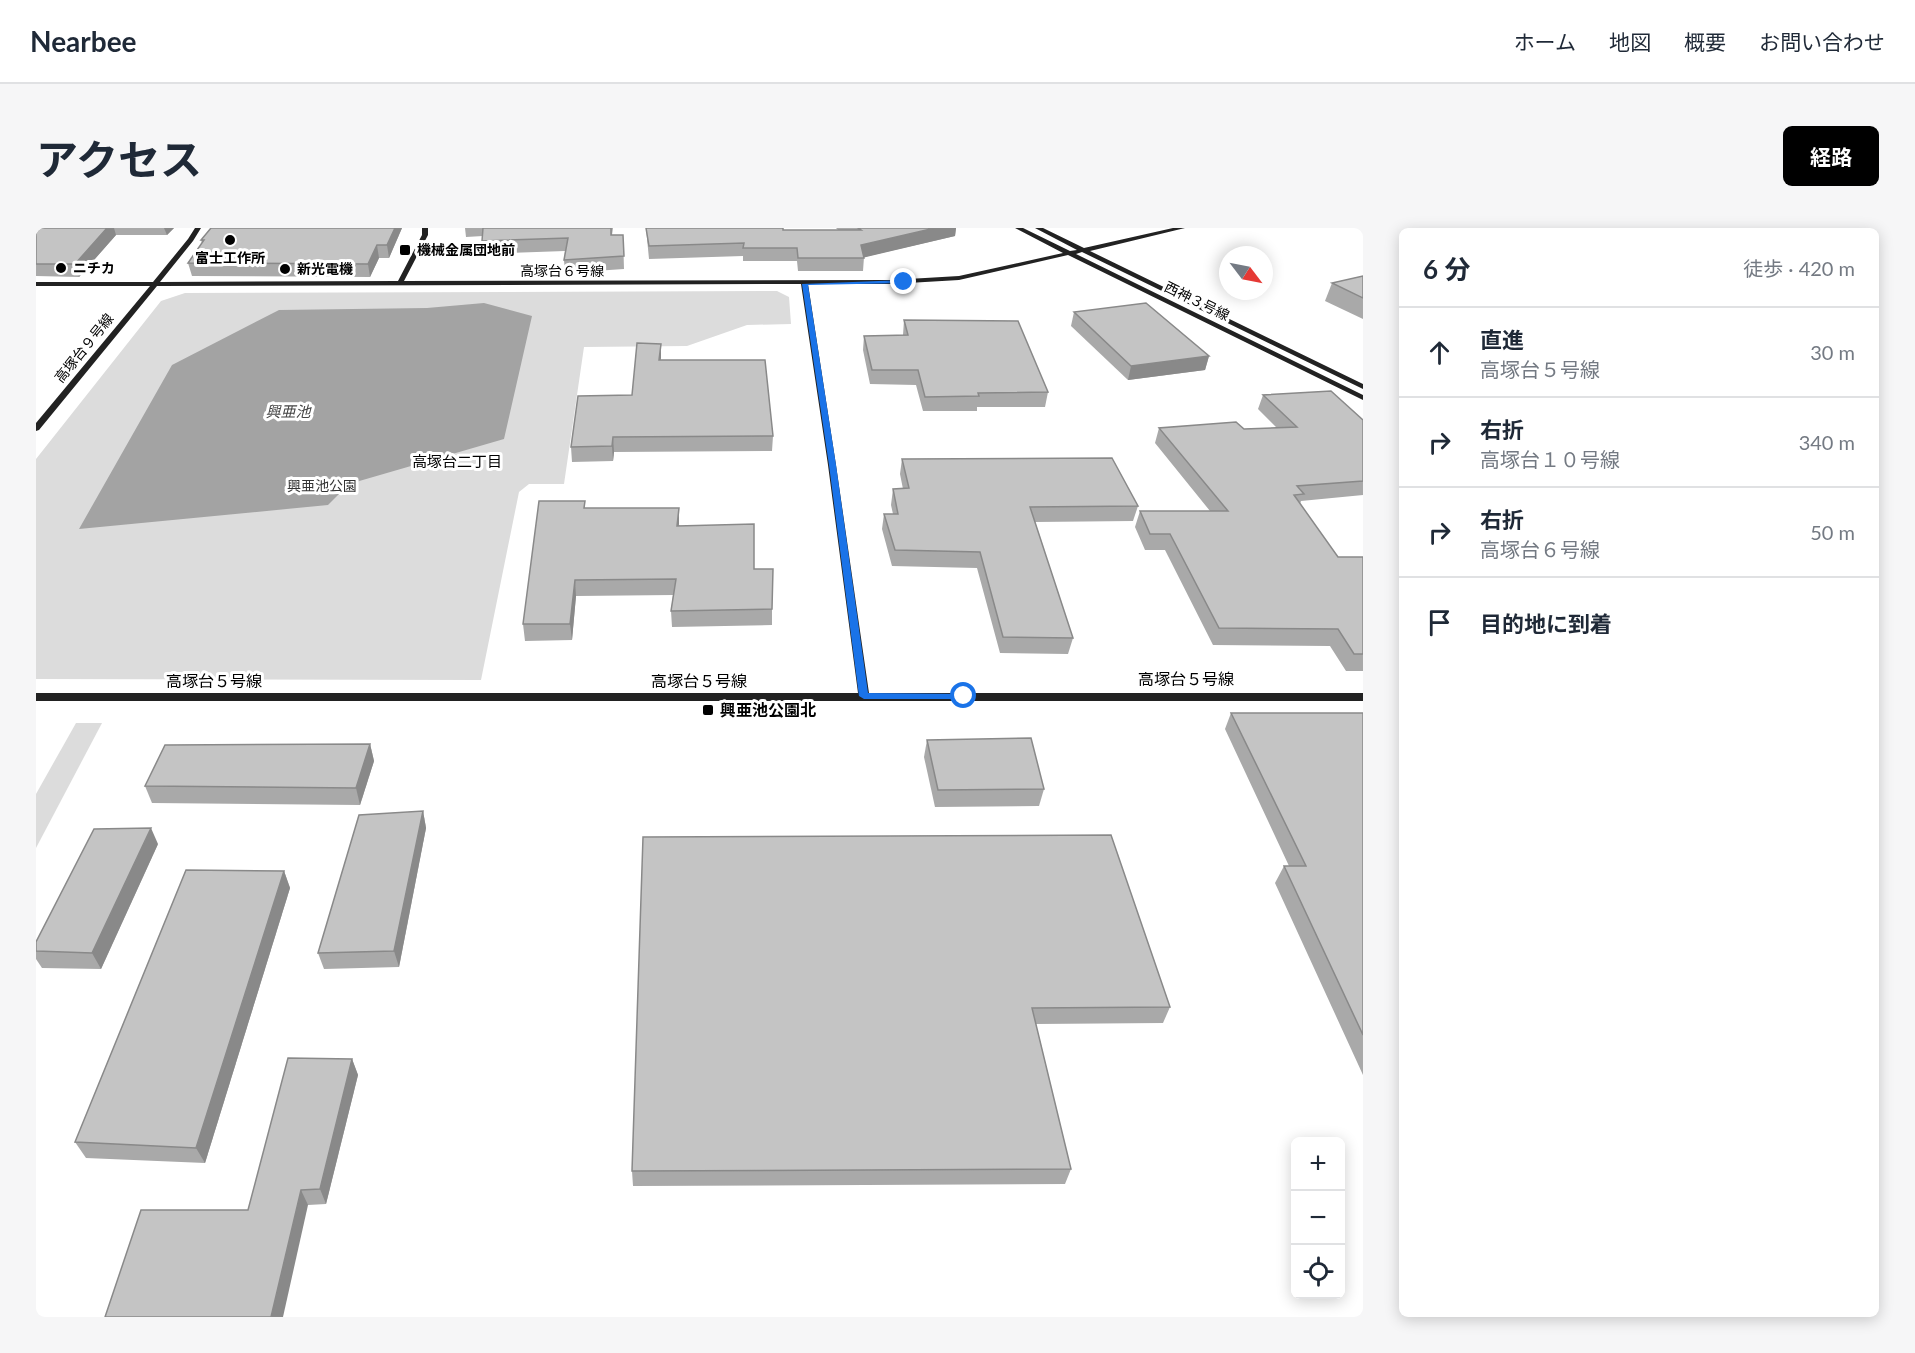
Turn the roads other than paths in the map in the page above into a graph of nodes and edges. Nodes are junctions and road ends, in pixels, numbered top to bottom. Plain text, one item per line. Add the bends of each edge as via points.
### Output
1 (198, 228) edge
2 (425, 228) edge
3 (1018, 228) edge
4 (1038, 228) edge
5 (1182, 228) edge
6 (1084, 250) junction
7 (1071, 254) junction
8 (400, 283) junction
9 (36, 284) edge
10 (804, 284) junction
11 (152, 285) junction
12 (1363, 387) edge
13 (1363, 398) edge
14 (36, 428) edge
15 (864, 696) junction
16 (36, 697) edge
17 (1363, 697) edge

1 - 11 street, 高塚台９号線
2 - 8 street
3 - 7 street, 西神３号線
4 - 6 street, 西神３号線
5 - 6 street, 高塚台６号線
6 - 7 street, 高塚台６号線
6 - 12 street, 西神３号線
7 - 10 street, 高塚台６号線 via 959,278
7 - 13 street, 西神３号線
8 - 10 street, 高塚台６号線
8 - 11 street, 高塚台６号線
9 - 11 street, 高塚台６号線
10 - 15 street
11 - 14 street, 高塚台９号線
15 - 16 street, 高塚台５号線
15 - 17 street, 高塚台５号線

